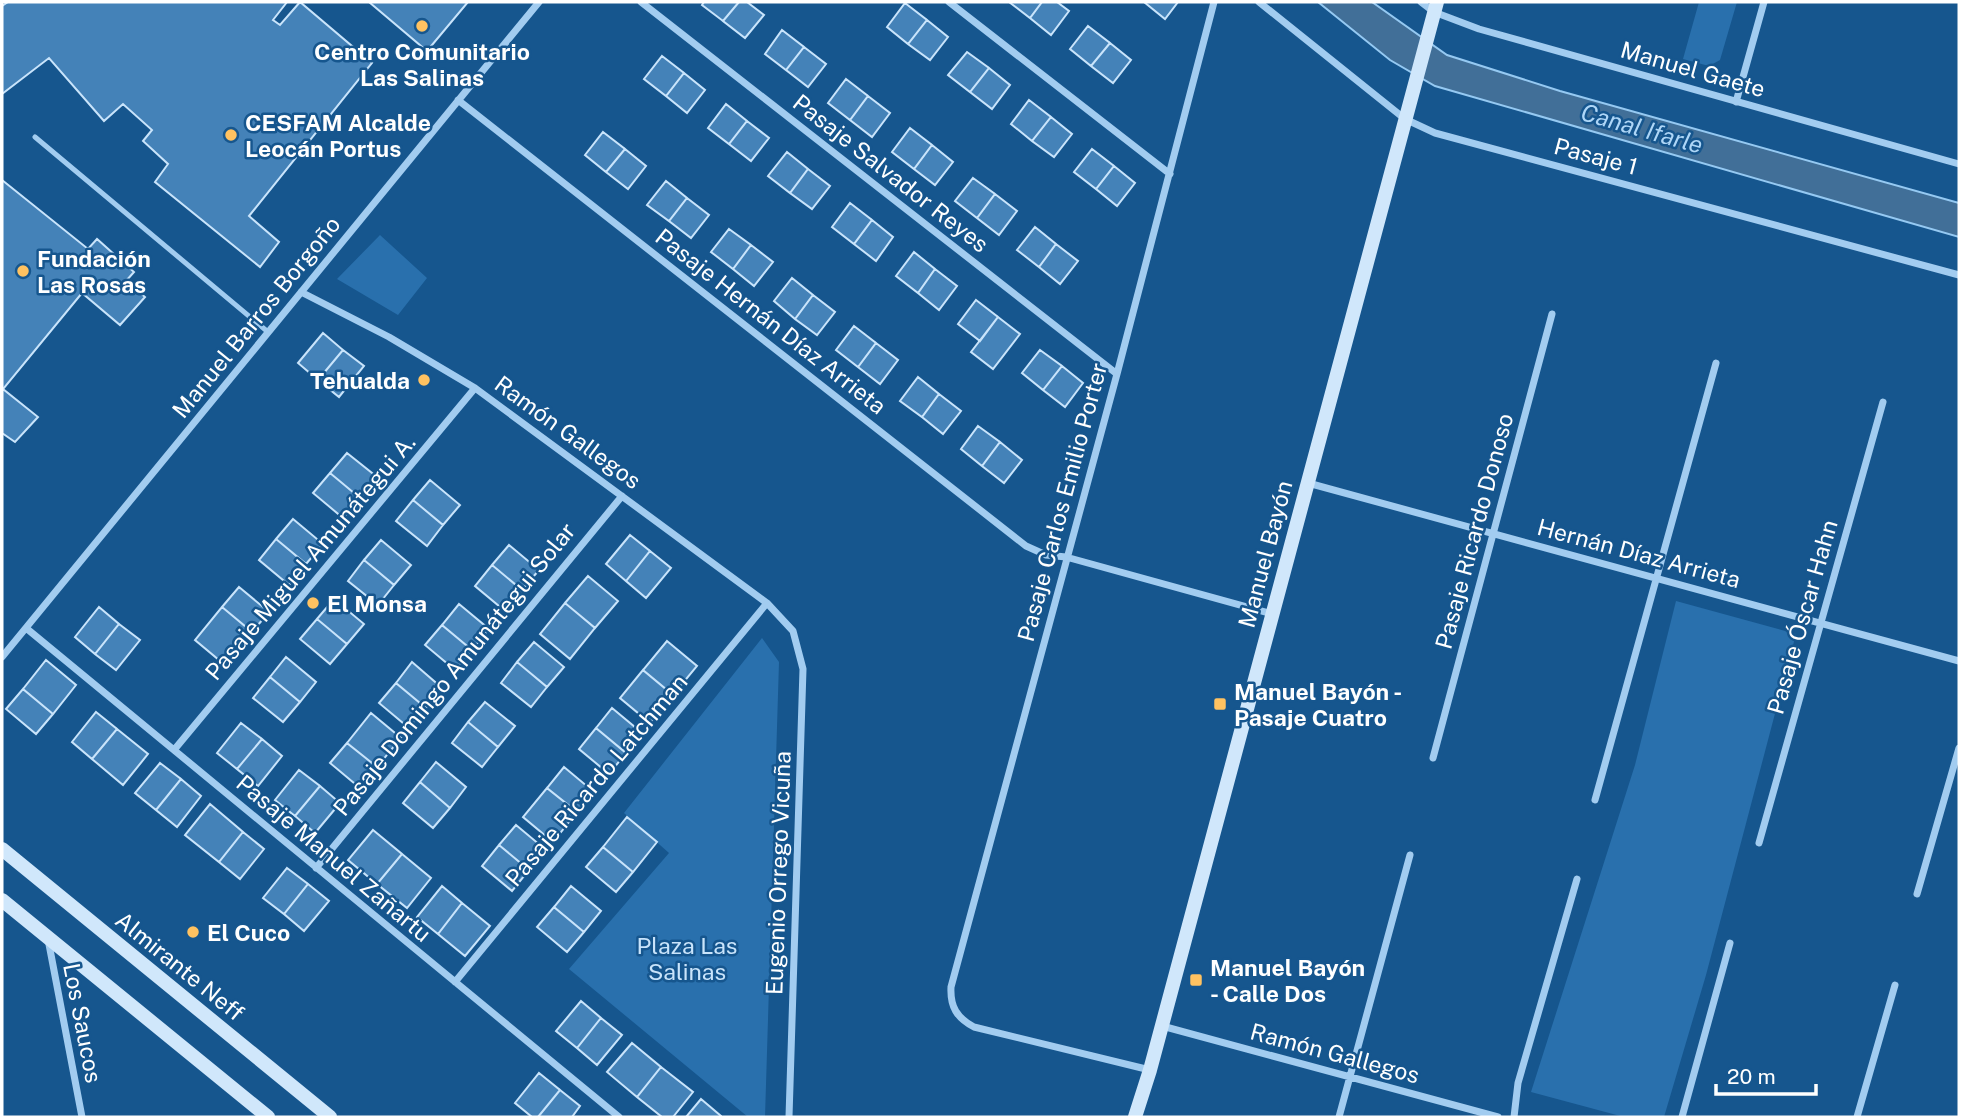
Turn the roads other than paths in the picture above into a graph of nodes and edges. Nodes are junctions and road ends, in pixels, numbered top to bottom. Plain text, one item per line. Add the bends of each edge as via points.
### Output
1 (539, 2) edge
2 (641, 2) edge
3 (949, 2) edge
4 (1214, 2) edge
5 (1259, 2) edge
6 (1422, 2) edge
7 (1764, 2) edge
8 (1436, 7) edge
9 (458, 100) junction
10 (1736, 102) junction
11 (1405, 119) junction
12 (35, 137) dead end
13 (1959, 164) edge
14 (1170, 174) junction
15 (1959, 275) edge
16 (301, 292) junction
17 (1552, 314) dead end
18 (268, 332) junction
19 (1716, 363) dead end
20 (1117, 374) junction
21 (475, 388) junction
22 (1883, 402) dead end
23 (1308, 482) junction
24 (622, 496) junction
25 (1493, 533) junction
26 (1066, 557) junction
27 (1657, 578) junction
28 (767, 603) junction
29 (1272, 614) junction
30 (1821, 623) junction
31 (26, 628) junction
32 (793, 631) joint
33 (2, 657) edge
34 (1959, 661) edge
35 (1959, 748) edge
36 (174, 750) junction
37 (1433, 758) dead end
38 (1595, 800) dead end
39 (1759, 843) dead end
40 (2, 849) edge
41 (1410, 855) dead end
42 (316, 867) junction
43 (1577, 880) dead end
44 (1917, 894) dead end
45 (2, 900) edge
46 (47, 936) junction
47 (1730, 943) dead end
48 (455, 982) junction
49 (1895, 985) dead end
50 (1162, 1026) junction
51 (1150, 1070) junction
52 (1350, 1077) junction
53 (82, 1117) edge
54 (268, 1117) edge
55 (330, 1117) edge
56 (619, 1117) edge
57 (789, 1117) edge
58 (1135, 1117) edge
59 (1339, 1117) edge
60 (1498, 1117) edge
61 (1514, 1117) edge
62 (1682, 1117) edge
63 (1857, 1117) edge

1 - 9 street, Manuel Barros Borgoño
2 - 20 street, Pasaje Salvador Reyes
3 - 14 street
4 - 14 street, Pasaje Carlos Emilio Porter
5 - 11 street, Pasaje 1
6 - 8 street, Manuel Gaete
7 - 10 street
8 - 10 street, Manuel Gaete via 1479,29
8 - 11 street, Manuel Bayón
9 - 16 street, Manuel Barros Borgoño
9 - 26 street, Pasaje Hernán Díaz Arrieta via 1026,547
10 - 13 street, Manuel Gaete
11 - 15 street, Pasaje 1 via 1435,133
11 - 23 street, Manuel Bayón
12 - 18 lane
14 - 20 street, Pasaje Carlos Emilio Porter
16 - 18 street, Manuel Barros Borgoño
16 - 21 street, Ramón Gallegos
17 - 25 street, Pasaje Ricardo Donoso
18 - 31 street, Manuel Barros Borgoño
19 - 27 street
20 - 26 street, Pasaje Carlos Emilio Porter
21 - 24 street, Ramón Gallegos
21 - 36 street, Pasaje Miguel Amunátegui A.
22 - 30 street, Pasaje Óscar Hahn
23 - 25 street, Hernán Díaz Arrieta
23 - 29 street, Manuel Bayón
24 - 28 street, Ramón Gallegos
24 - 42 street, Pasaje Domingo Amunátegui Solar
25 - 27 street, Hernán Díaz Arrieta
25 - 37 street, Pasaje Ricardo Donoso
26 - 29 street
26 - 51 street, Pasaje Carlos Emilio Porter via 950,1000 962,1021 974,1027
27 - 30 street, Hernán Díaz Arrieta
27 - 38 street
28 - 32 street, Ramón Gallegos
28 - 48 street, Pasaje Ricardo Latchman
29 - 50 street, Manuel Bayón
30 - 34 street, Hernán Díaz Arrieta
30 - 39 street, Pasaje Óscar Hahn
31 - 33 street, Manuel Barros Borgoño
31 - 36 street, Pasaje Manuel Zañartu
32 - 57 street, Eugenio Orrego Vicuña via 803,669
35 - 44 street
36 - 42 street, Pasaje Manuel Zañartu
40 - 55 street, Almirante Neff
41 - 52 street
42 - 48 street, Pasaje Manuel Zañartu
43 - 61 street via 1518,1083
45 - 46 street
46 - 53 street, Los Saucos
46 - 54 street
47 - 62 street
48 - 56 street, Pasaje Manuel Zañartu
49 - 63 street
50 - 51 street, Manuel Bayón
50 - 52 street, Ramón Gallegos
51 - 58 street, Manuel Bayón
52 - 59 street
52 - 60 street, Ramón Gallegos

